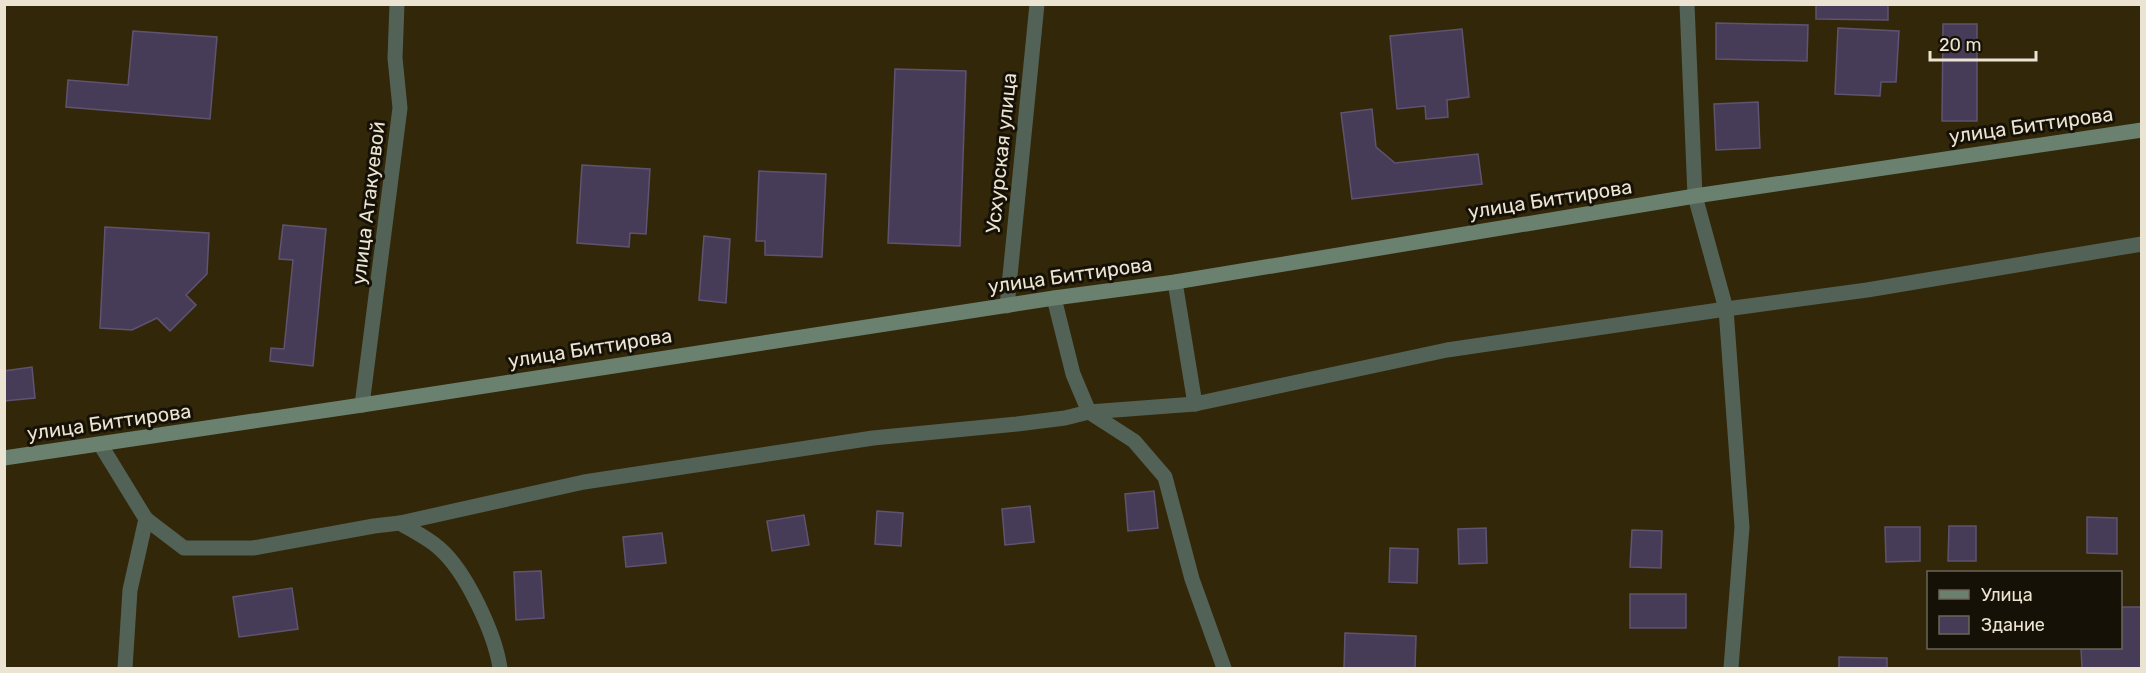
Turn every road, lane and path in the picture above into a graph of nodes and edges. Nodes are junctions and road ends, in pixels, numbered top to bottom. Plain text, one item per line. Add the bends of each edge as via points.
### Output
1 (397, 4) edge
2 (1037, 4) edge
3 (1687, 4) edge
4 (2142, 130) edge
5 (1695, 196) junction
6 (2142, 244) edge
7 (1175, 282) junction
8 (1054, 298) junction
9 (1007, 306) junction
10 (1726, 309) junction
11 (1195, 404) junction
12 (362, 405) junction
13 (1089, 412) junction
14 (100, 444) junction
15 (4, 458) edge
16 (146, 519) junction
17 (400, 523) junction
18 (125, 669) edge
19 (500, 669) edge
20 (1224, 669) edge
21 (1731, 669) edge

1 - 12 street, улица Атакуевой via 400,108
2 - 9 street, Усхурская улица
3 - 5 street
4 - 5 street, улица Биттирова
5 - 7 street, улица Биттирова
5 - 10 street
6 - 10 street
7 - 8 street, улица Биттирова
7 - 11 street
8 - 9 street, улица Биттирова
8 - 13 street via 1073,374
9 - 12 street, улица Биттирова
10 - 11 street via 1446,350
10 - 21 street via 1742,526
11 - 13 street
12 - 14 street, улица Биттирова
13 - 17 street via 1036,422 873,438 584,482
13 - 20 street via 1134,441 1165,477 1192,579
14 - 15 street, улица Биттирова
14 - 16 street
16 - 17 street via 184,548 253,548
16 - 18 street via 130,590
17 - 19 street via 441,549 458,570 474,596

